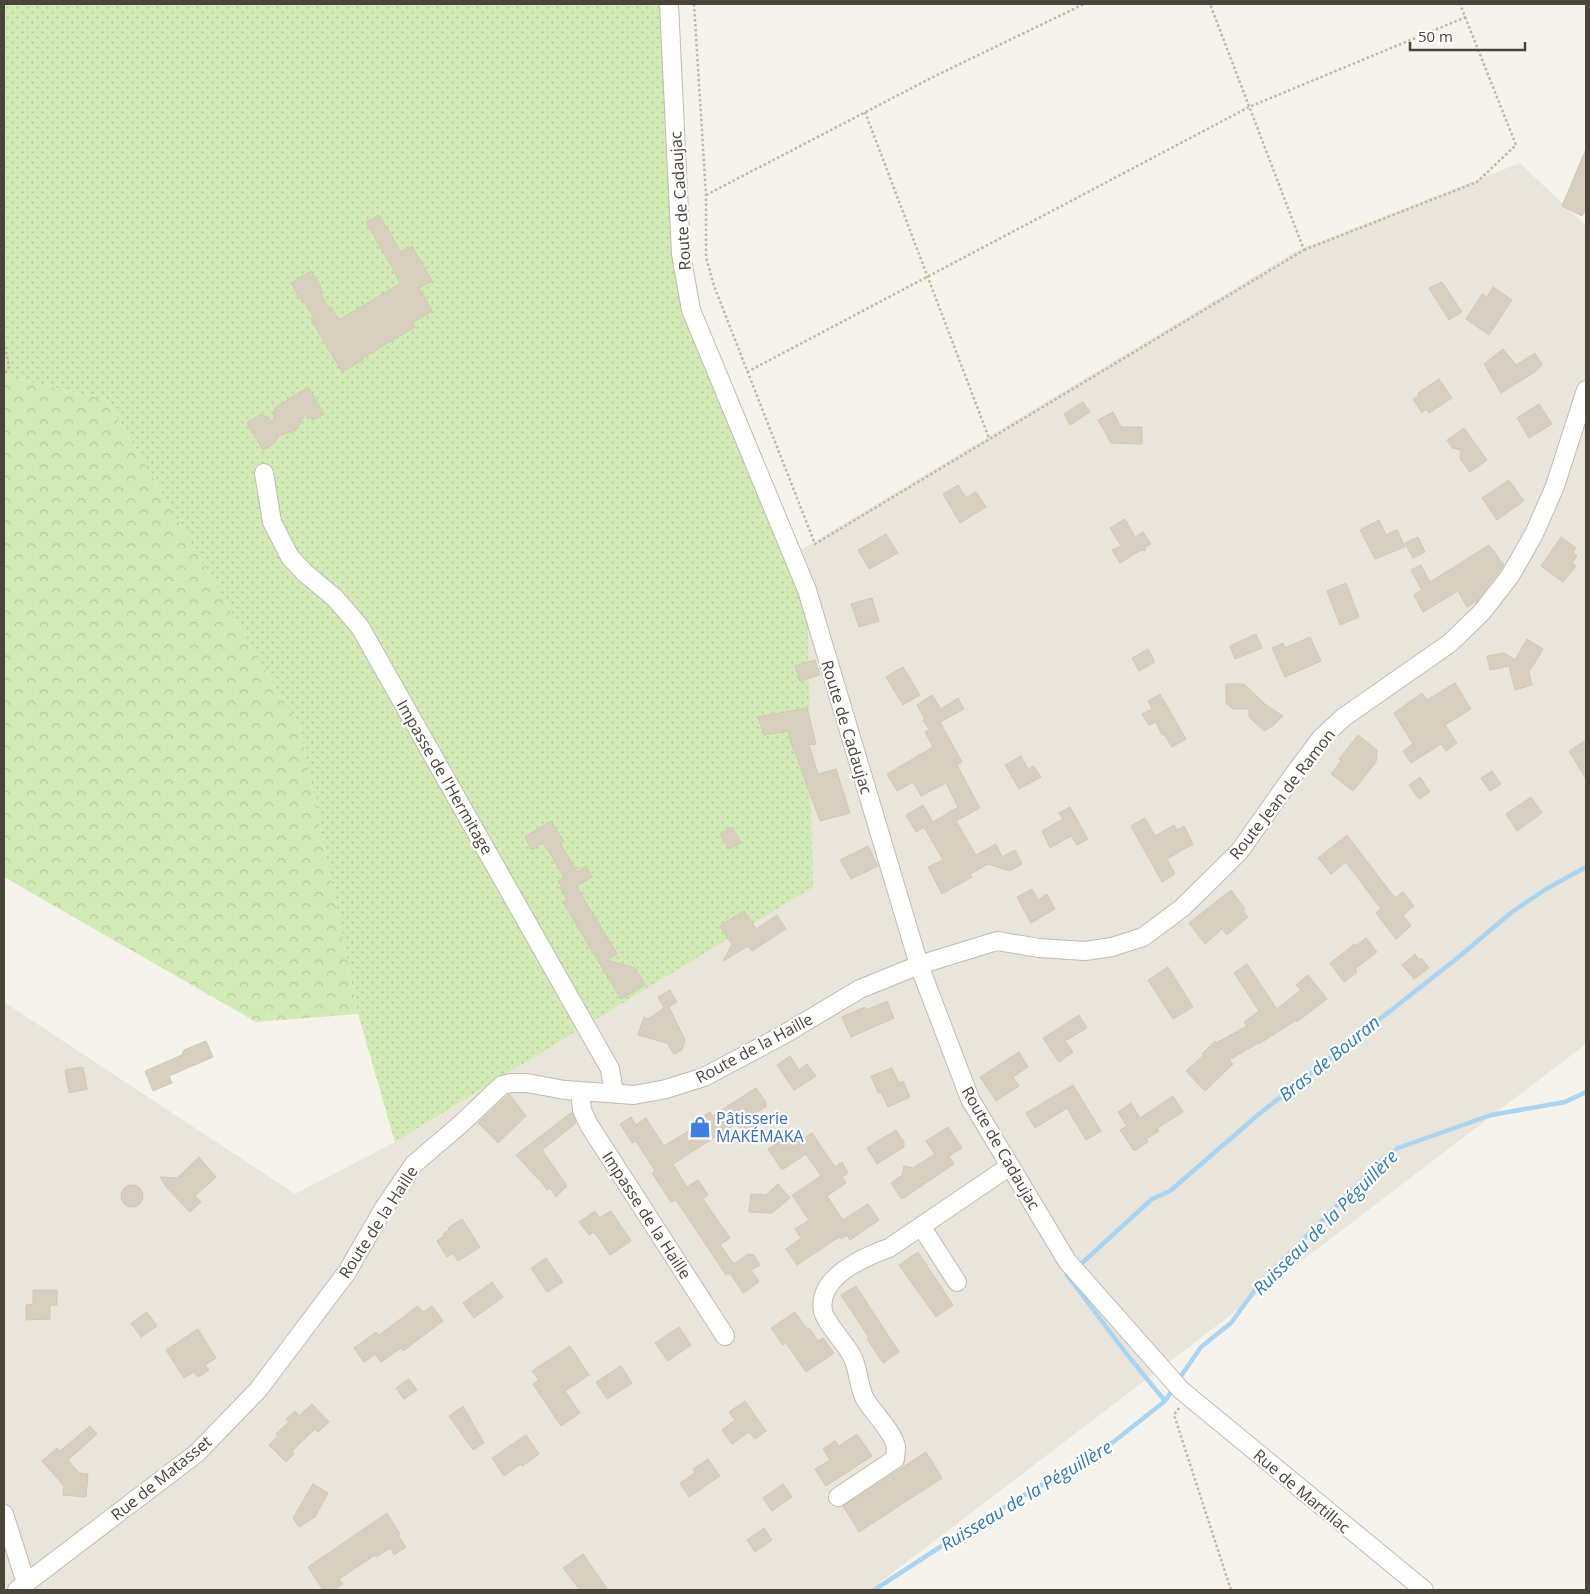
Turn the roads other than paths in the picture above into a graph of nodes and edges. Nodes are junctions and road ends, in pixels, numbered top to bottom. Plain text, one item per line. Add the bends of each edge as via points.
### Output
1 (669, 4) edge
2 (1586, 390) edge
3 (264, 473) dead end
4 (919, 965) junction
5 (580, 1091) junction
6 (614, 1093) junction
7 (1010, 1166) junction
8 (921, 1226) junction
9 (957, 1282) dead end
10 (306, 1325) joint
11 (725, 1336) dead end
12 (1185, 1393) joint
13 (838, 1497) dead end
14 (4, 1514) edge
15 (21, 1587) edge
16 (1424, 1590) edge

1 - 4 street, Route de Cadaujac via 681,254 690,310 806,590
2 - 4 street, Route Jean de Ramon via 1555,486 1534,534 1510,576 1482,612 1450,643 1344,717 1321,738 1239,852 1182,908 1143,937 1112,947 1084,950 1039,948 998,941
3 - 6 street, Impasse de l'Hermitage via 272,522 290,557 335,598 360,627 610,1069
4 - 6 street, Route de la Haille via 860,989 704,1077 634,1095
4 - 7 street, Route de Cadaujac via 970,1099
5 - 6 street, Route de la Haille
5 - 10 street, Route de la Haille via 527,1082 502,1085 414,1164 347,1272
5 - 11 street, Impasse de la Haille via 582,1110 589,1126
7 - 8 street
7 - 12 street, Route de Cadaujac via 1067,1261
8 - 9 street
8 - 13 street via 890,1248 868,1256 838,1275 828,1286 823,1299 823,1312 852,1356 865,1399 896,1446 895,1459
10 - 15 street, Rue de Matasset via 258,1390 197,1454
12 - 16 street, Rue de Martillac
14 - 15 street

